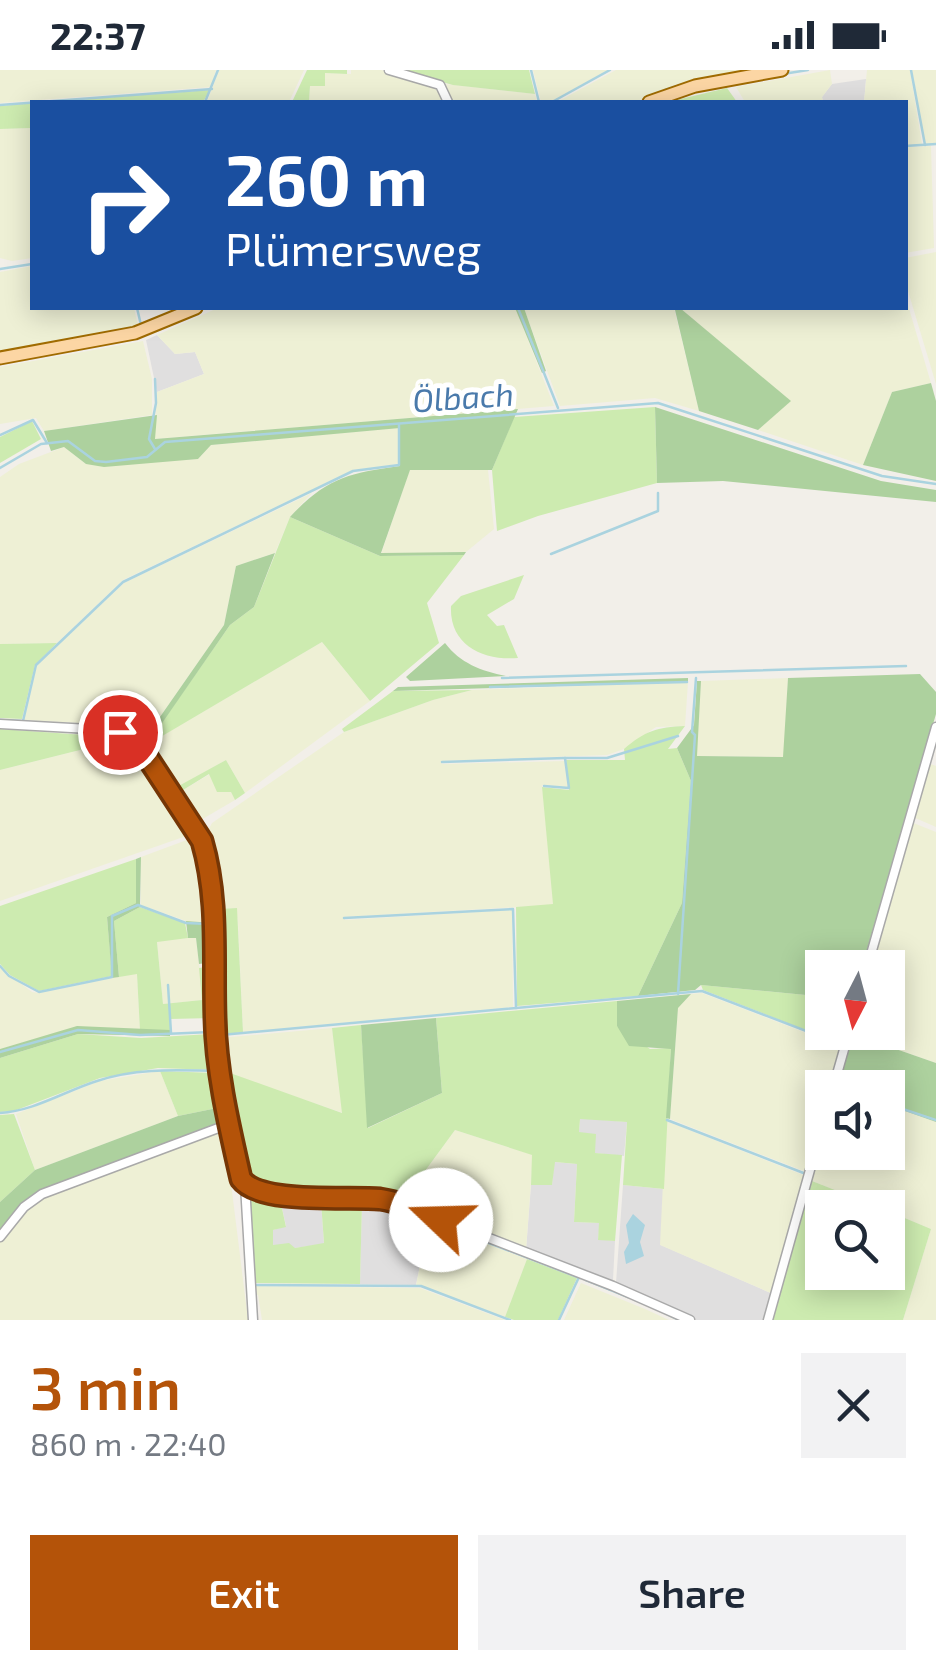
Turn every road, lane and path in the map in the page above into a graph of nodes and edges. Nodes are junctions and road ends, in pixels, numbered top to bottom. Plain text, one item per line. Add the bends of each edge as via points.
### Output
1 (388, 70) edge
2 (782, 70) edge
3 (447, 100) edge
4 (655, 100) edge
5 (191, 310) edge
6 (0, 358) edge
7 (0, 724) edge
8 (936, 726) edge
9 (872, 950) edge
10 (229, 1124) junction
11 (810, 1170) edge
12 (245, 1185) junction
13 (0, 1236) edge
14 (252, 1320) edge
15 (690, 1320) edge
16 (768, 1320) edge

1 - 3 street via 440,85
2 - 4 main road
5 - 6 main road via 142,331
7 - 10 street via 131,736 202,841
8 - 9 street
10 - 12 street
10 - 13 street via 42,1194
11 - 16 street
12 - 14 street
12 - 15 street via 288,1196 396,1202

